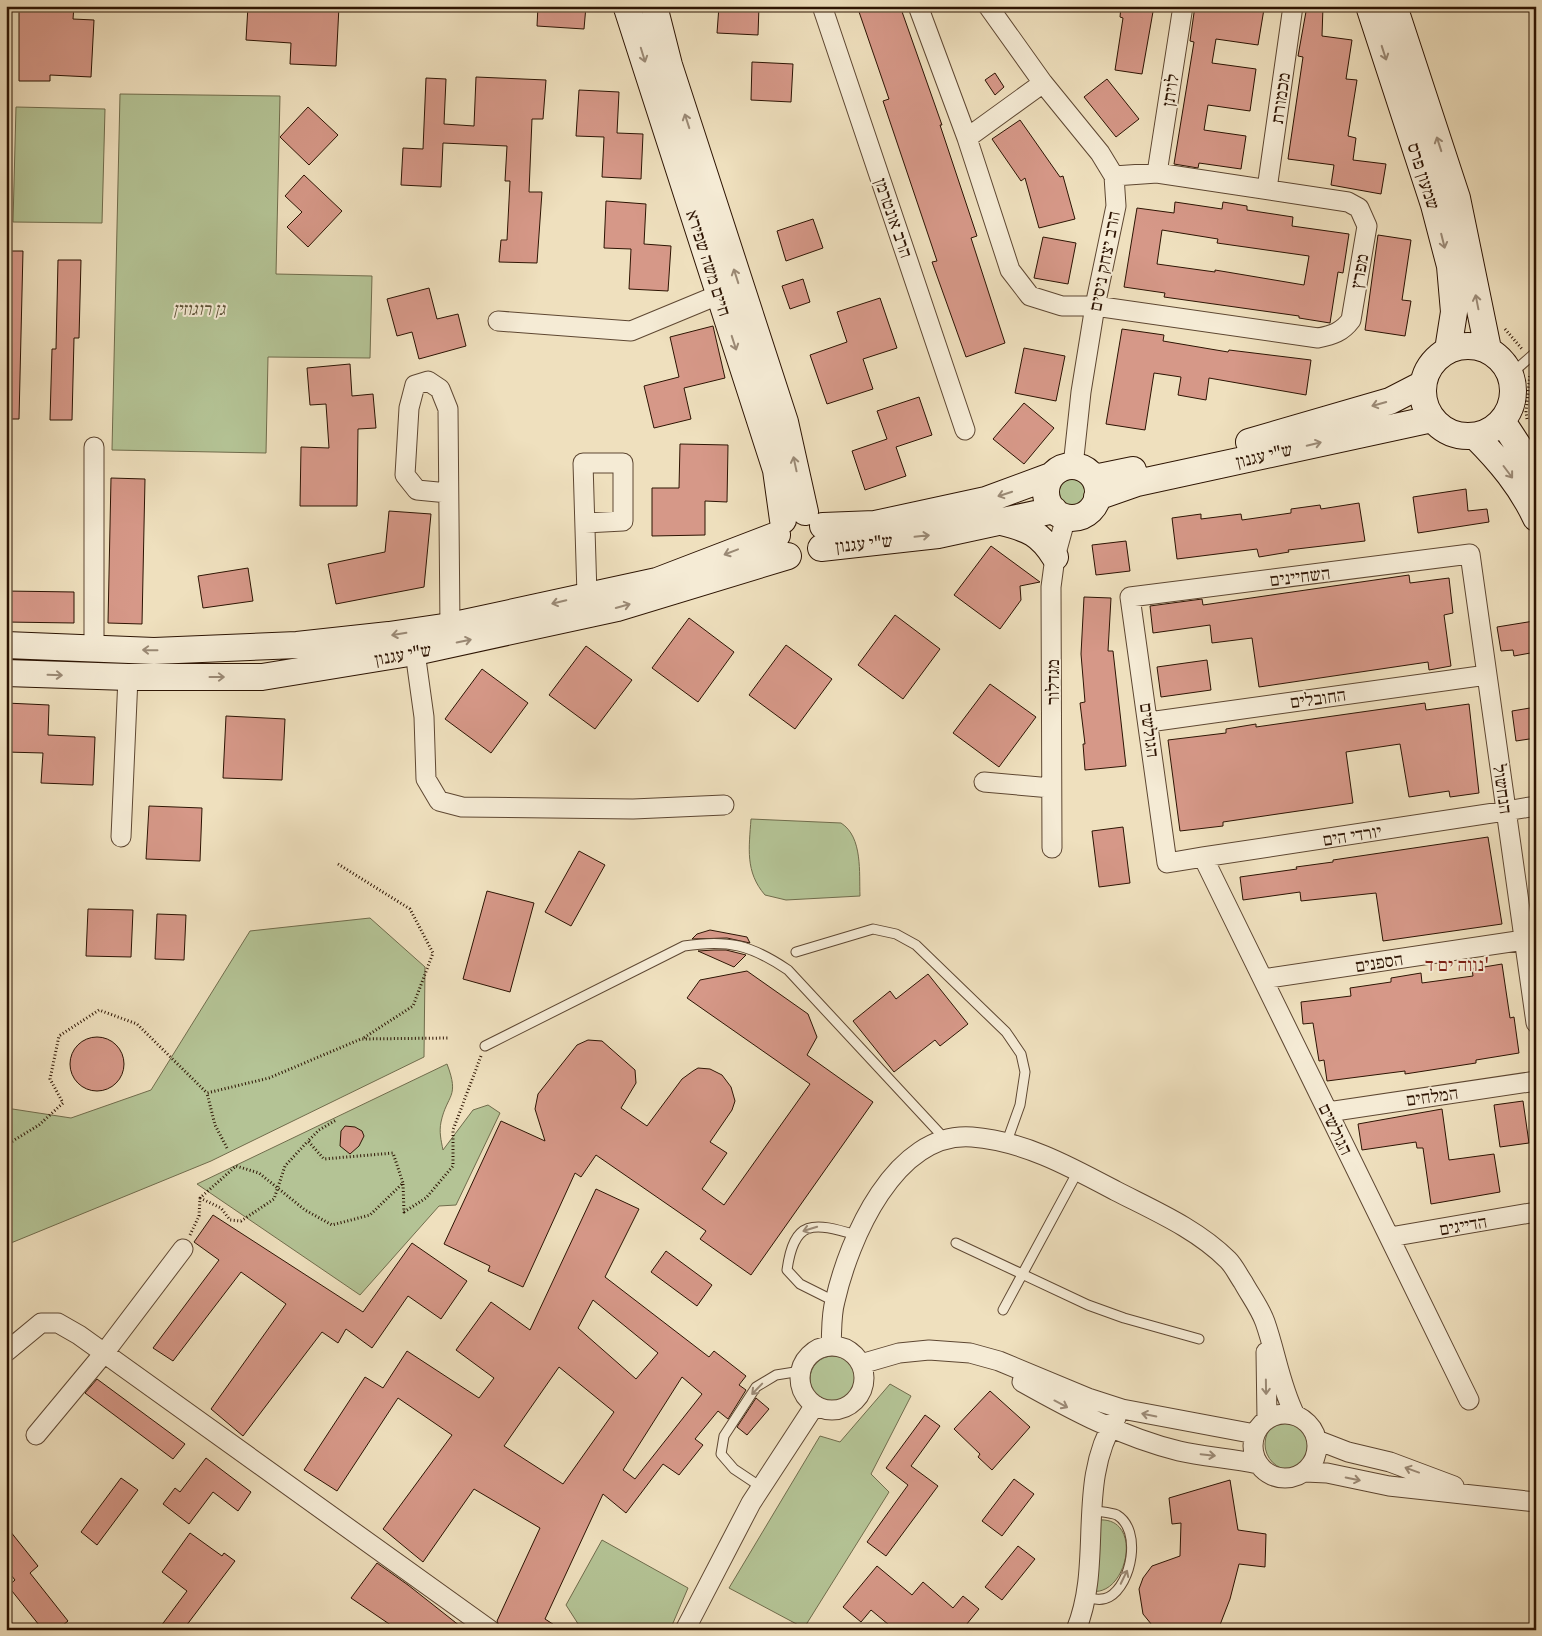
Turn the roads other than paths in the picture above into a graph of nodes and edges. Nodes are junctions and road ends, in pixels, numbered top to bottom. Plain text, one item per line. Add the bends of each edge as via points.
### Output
1 (654, 6) edge
2 (822, 6) edge
3 (918, 6) edge
4 (988, 6) edge
5 (1183, 6) edge
6 (1293, 6) edge
7 (1369, 6) edge
8 (1394, 6) edge
9 (631, 7) edge
10 (1043, 82) junction
11 (967, 138) junction
12 (1158, 173) junction
13 (1114, 176) junction
14 (1267, 189) junction
15 (718, 295) junction
16 (1095, 306) junction
17 (498, 321) dead end
18 (1488, 349) junction
19 (1448, 350) junction
20 (1536, 352) edge
21 (1511, 374) junction
22 (1423, 384) junction
23 (1432, 418) junction
24 (1502, 421) junction
25 (965, 430) dead end
26 (1475, 436) junction
27 (94, 447) dead end
28 (1536, 473) edge
29 (1079, 479) junction
30 (448, 493) junction
31 (1060, 514) junction
32 (1536, 518) edge
33 (998, 521) junction
34 (585, 523) dead end
35 (799, 533) junction
36 (1470, 554) joint
37 (1055, 557) junction
38 (587, 595) junction
39 (1130, 597) joint
40 (450, 626) junction
41 (6, 645) edge
42 (94, 648) junction
43 (415, 652) junction
44 (6, 673) edge
45 (1487, 674) junction
46 (128, 677) junction
47 (1149, 722) junction
48 (984, 782) dead end
49 (1051, 788) junction
50 (724, 805) dead end
51 (1536, 806) edge
52 (1506, 811) junction
53 (121, 837) dead end
54 (1052, 848) dead end
55 (1203, 858) junction
56 (1167, 863) joint
57 (1524, 940) junction
58 (796, 952) dead end
59 (1263, 979) junction
60 (1536, 1023) edge
61 (485, 1046) road end
62 (1536, 1081) edge
63 (1328, 1112) junction
64 (945, 1139) junction
65 (1006, 1145) junction
66 (1078, 1171) junction
67 (1536, 1212) edge
68 (856, 1236) junction
69 (1390, 1238) junction
70 (956, 1244) dead end
71 (183, 1249) road end
72 (1022, 1274) junction
73 (834, 1301) junction
74 (1003, 1310) dead end
75 (1265, 1320) junction
76 (1199, 1340) dead end
77 (832, 1346) junction
78 (6, 1352) edge
79 (106, 1352) junction
80 (899, 1353) junction
81 (861, 1364) junction
82 (801, 1371) junction
83 (1469, 1400) dead end
84 (815, 1405) junction
85 (1122, 1409) junction
86 (1295, 1415) junction
87 (1261, 1426) junction
88 (1111, 1428) junction
89 (36, 1435) dead end
90 (1317, 1440) junction
91 (1258, 1464) junction
92 (1305, 1472) junction
93 (761, 1487) junction
94 (1473, 1494) junction
95 (1536, 1502) edge
96 (1091, 1510) junction
97 (1086, 1598) junction
98 (490, 1630) edge
99 (685, 1630) edge
100 (1076, 1630) edge

35 -> 1 street, חיים משה שפירא via 786,422 669,65
2 - 25 street, הרב אונטרמן
3 - 11 street
4 - 10 street, הרב יצחק ניסים
5 - 12 street, לויתן
6 - 14 street, מכמורת
7 -> 19 street, שמעון פרס via 1434,205 1450,266 1454,312
18 -> 8 street, שמעון פרס via 1457,198
9 -> 15 street, חיים משה שפירא
10 - 11 street
10 - 13 street, הרב יצחק ניסים via 1100,153
11 - 16 street via 1010,270 1030,296 1062,306
12 - 13 street, מפרץ
12 - 14 street, מפרץ
13 - 16 street, הרב יצחק ניסים via 1116,206
14 - 16 street, מפרץ via 1348,202 1359,208 1367,226 1351,320 1344,329 1318,338
15 - 17 street via 631,331
15 -> 35 street, חיים משה שפירא
16 - 29 street, הרב יצחק ניסים
18 - 19 street via 1464,345
18 - 21 street via 1502,360
19 - 22 street via 1432,364
20 - 21 lane
21 - 24 street via 1513,399
22 - 23 street via 1423,398
22 -> 29 street, ש"י עגנון via 1390,401 1200,456
23 - 26 street via 1451,433
29 -> 23 street, ש"י עגנון via 1137,483
24 - 26 street via 1490,431
24 - 28 street
26 -> 32 street via 1500,460
27 - 42 street
29 - 31 street, ש"י עגנון via 1089,511 1082,516
29 - 31 street via 1047,483 1046,498
29 -> 35 street, ש"י עגנון via 875,524
30 - 30 street via 417,490 405,476 408,408 414,385 428,382 440,389 448,410
30 - 40 street
31 - 33 street, ש"י עגנון
31 - 37 street, מגדלור
35 -> 33 street, ש"י עגנון via 938,535
33 - 37 street via 1038,535
34 - 38 street
35 -> 38 street, ש"י עגנון via 657,580
43 -> 35 street, ש"י עגנון via 617,608
36 - 39 street, השחיינים
36 - 45 street, הנחשול
37 - 49 street, מגדלור via 1051,587
38 -> 40 street, ש"י עגנון
39 - 47 street, הגולשים
40 -> 42 street, ש"י עגנון via 297,645 154,651
41 - 42 street, ש"י עגנון
46 -> 43 street, ש"י עגנון via 262,677
43 - 50 street via 424,717 426,779 439,800 462,806 624,809
44 -> 46 street, ש"י עגנון
45 - 47 street, החובלים
45 - 52 street, הנחשול
46 - 53 street
47 - 56 street, הגולשים
48 - 49 street
49 - 54 street, מגדלור
51 - 52 street, יורדי הים
52 - 55 street, יורדי הים
52 - 57 street, הנחשול
55 - 56 street, יורדי הים
55 - 59 street, הגולשים
57 - 59 street, הספנים
57 - 60 street, הנחשול
58 - 65 lane via 873,929 896,934 916,945 1006,1032 1021,1054 1025,1072 1020,1105
59 - 63 street, הגולשים
61 - 64 lane via 684,946 711,942 734,944 769,958 788,970
62 - 63 street, המלחים
63 - 69 street, הגולשים
64 - 65 street via 972,1137
64 - 68 street via 924,1148 908,1162 868,1210
65 - 66 street via 1032,1150
66 - 72 lane
66 - 75 street via 1166,1216 1207,1242 1230,1262
67 - 69 street, הדייגים
68 - 73 street
68 -> 73 lane via 831,1227 813,1226 800,1232 790,1247 786,1270 800,1284
69 - 83 street, הגולשים
70 - 72 lane
71 - 79 street
72 - 74 lane
72 - 76 lane via 1115,1315
73 - 77 street
75 - 86 street via 1276,1365
75 -> 87 street
77 - 81 street via 852,1353
77 - 82 street via 808,1356
78 - 79 street via 41,1323 58,1323
79 - 89 street
79 - 98 street
80 - 81 street
80 - 85 street via 930,1350 970,1353 999,1361
80 -> 88 street via 968,1365 1016,1379
81 - 84 street via 863,1384 853,1402 835,1410
82 - 84 street via 802,1391
82 -> 93 lane via 776,1375 756,1387 724,1436 722,1454 734,1469
84 - 93 street
87 -> 85 street via 1197,1424
85 - 88 street
86 - 87 street via 1286,1414
86 - 90 street via 1310,1425
87 - 91 street via 1253,1444
88 -> 91 street via 1179,1451
88 - 96 street via 1094,1476
90 - 92 street via 1316,1458
94 -> 90 street via 1390,1462 1348,1452
91 - 92 street via 1274,1477 1290,1478
92 -> 94 street via 1327,1473 1388,1486
93 - 99 street
94 - 95 street
96 - 97 street
97 -> 96 lane via 1108,1598 1117,1591 1129,1566 1131,1550 1126,1522 1116,1514
97 - 100 street

